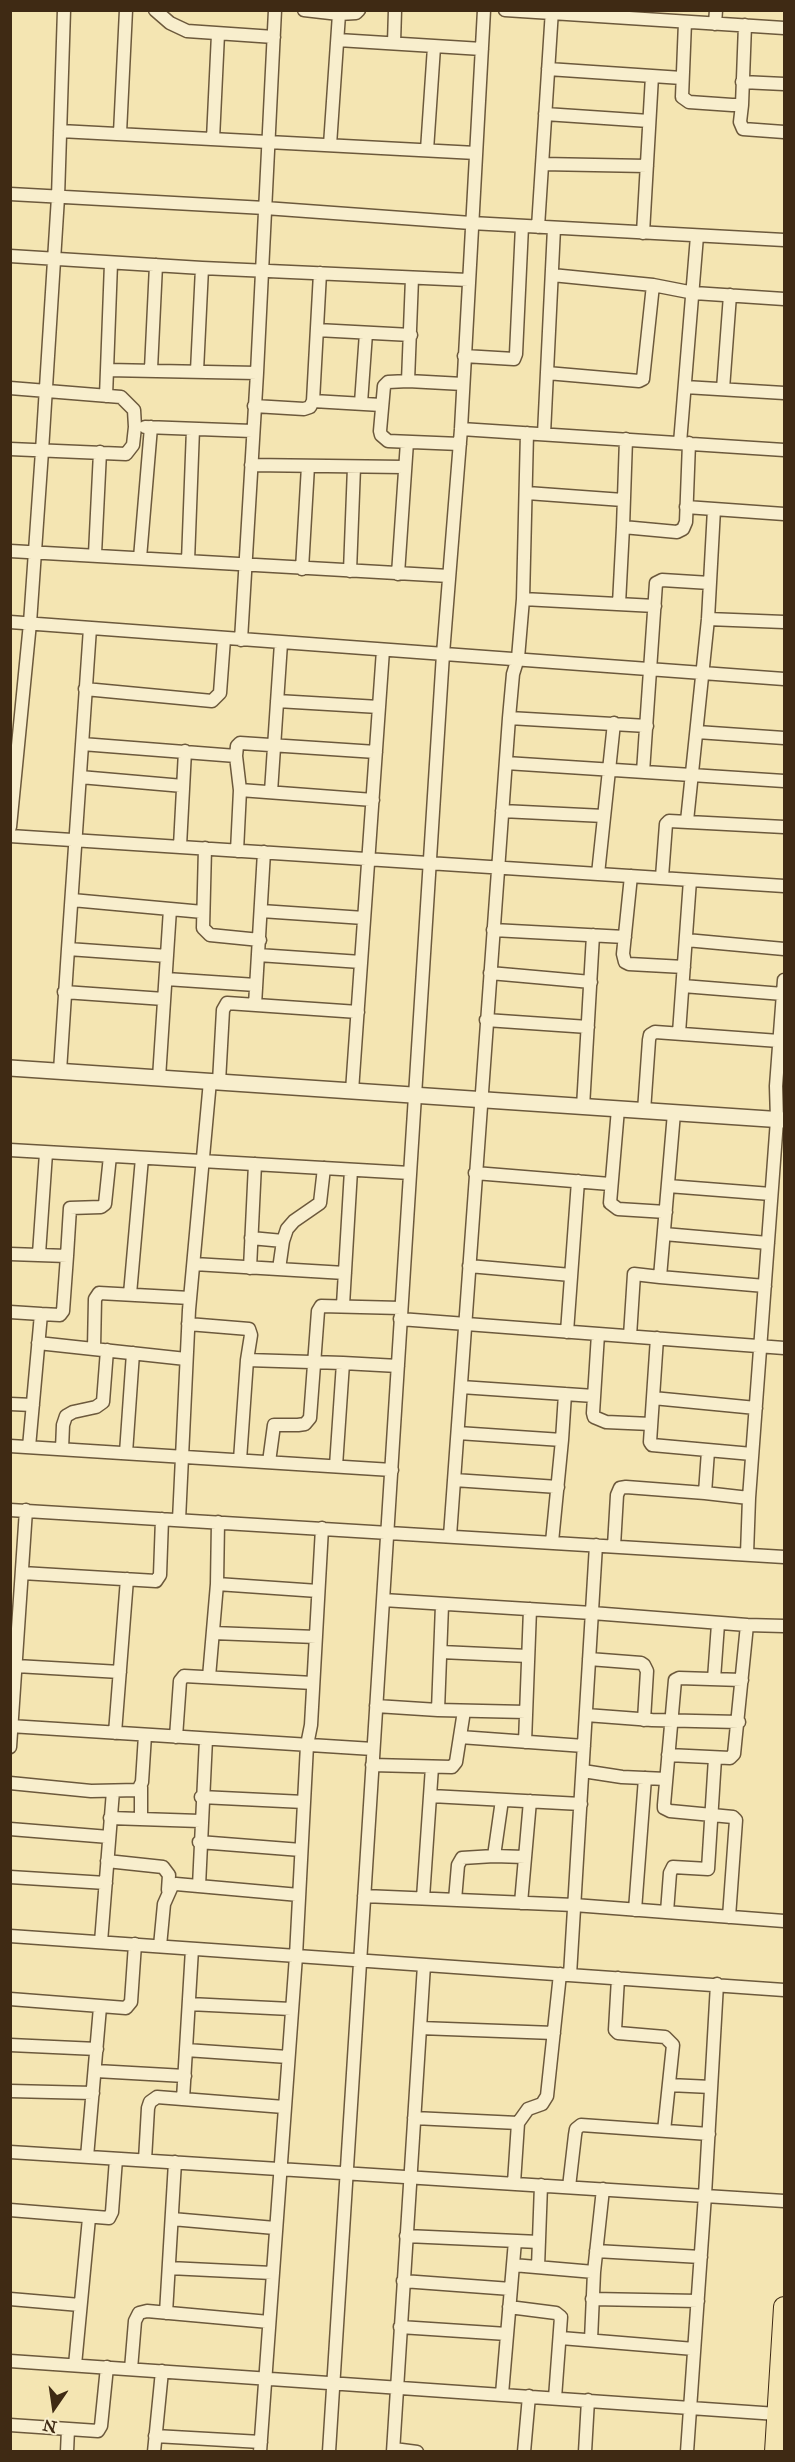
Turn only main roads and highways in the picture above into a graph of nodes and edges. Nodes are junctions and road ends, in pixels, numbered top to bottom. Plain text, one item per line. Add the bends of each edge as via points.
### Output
1 (784, 2307) edge
2 (775, 2451) edge

1 - 2 highway

